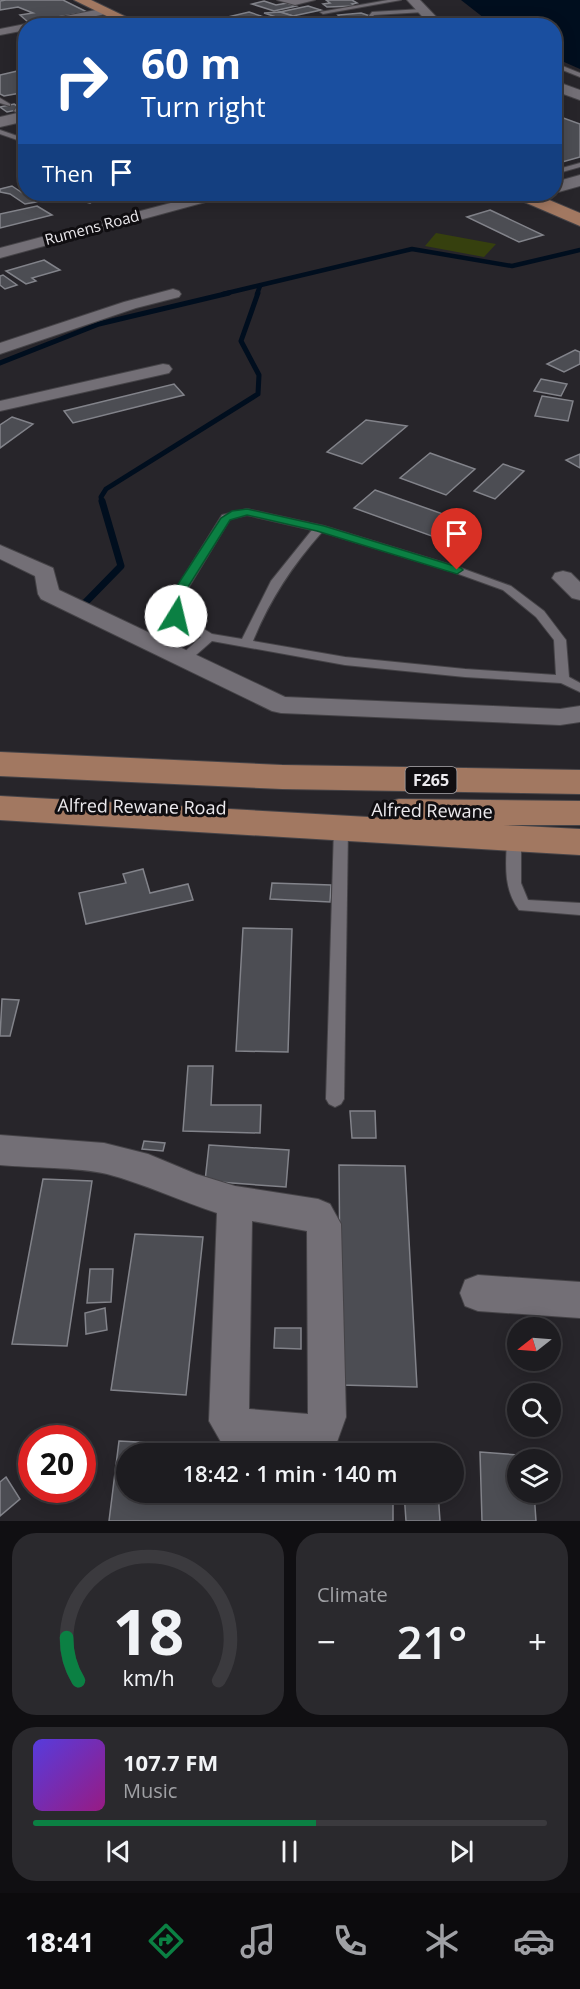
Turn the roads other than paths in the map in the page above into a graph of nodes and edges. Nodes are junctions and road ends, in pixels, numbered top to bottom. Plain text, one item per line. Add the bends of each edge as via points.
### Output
1 (80, 0) edge
2 (280, 0) edge
3 (312, 0) edge
4 (398, 0) edge
5 (102, 6) edge
6 (323, 12) dead end
7 (427, 15) edge
8 (60, 18) edge
9 (124, 18) edge
10 (134, 18) edge
11 (450, 18) edge
12 (18, 29) edge
13 (0, 32) edge
14 (562, 68) edge
15 (580, 75) edge
16 (562, 89) edge
17 (580, 95) edge
18 (0, 100) edge
19 (8, 105) dead end
20 (18, 115) edge
21 (0, 122) edge
22 (0, 132) edge
23 (18, 138) edge
24 (580, 165) edge
25 (562, 170) edge
26 (580, 180) edge
27 (562, 186) edge
28 (190, 201) edge
29 (545, 201) edge
30 (552, 201) edge
31 (580, 211) edge
32 (580, 220) edge
33 (53, 224) dead end
34 (1, 247) edge
35 (173, 294) dead end
36 (0, 349) edge
37 (163, 369) dead end
38 (0, 406) edge
39 (320, 528) junction
40 (0, 552) edge
41 (563, 578) dead end
42 (580, 593) edge
43 (209, 636) junction
44 (246, 643) junction
45 (184, 659) junction
46 (563, 679) junction
47 (580, 688) edge
48 (580, 714) edge
49 (0, 753) edge
50 (580, 761) edge
51 (0, 764) edge
52 (580, 782) edge
53 (283, 794) junction
54 (0, 806) edge
55 (580, 813) edge
56 (341, 828) junction
57 (514, 839) junction
58 (580, 842) edge
59 (580, 909) edge
60 (335, 1099) dead end
61 (0, 1150) edge
62 (235, 1202) junction
63 (477, 1293) dead end
64 (580, 1300) edge

1 - 5 main road
2 - 3 lane
4 - 6 lane
5 - 8 street
5 - 9 main road
5 - 10 main road
7 - 7 lane via 374,18 371,14 375,14
7 - 11 lane
12 - 13 street
14 - 15 lane
16 - 17 street
18 - 19 lane
20 - 21 street
22 - 23 lane
24 - 25 lane
26 - 27 street
28 - 34 street, Rumens Road
29 - 32 main road
30 - 31 main road
33 - 34 street
35 - 36 street
37 - 38 street
39 - 43 lane via 247,512 226,518 172,605 176,616
39 - 44 lane via 286,565 260,607
39 - 46 lane via 507,588 540,614 560,640
40 - 45 street via 45,573 49,594
41 - 42 street
43 - 44 lane
43 - 45 lane
44 - 46 lane via 345,661
45 - 48 street via 281,705 560,717
46 - 47 lane
49 - 50 main road
51 - 53 main road, Alfred Rewane Road / F265
52 - 53 main road, F265
53 - 54 main road, Alfred Rewane Road / F265
53 - 55 main road, Alfred Rewane / F265
54 - 56 main road
56 - 57 main road
56 - 60 lane
57 - 58 main road
57 - 59 lane via 513,883 517,899 524,906
61 - 62 street via 104,1158
62 - 62 street via 229,1421 236,1428 314,1434 323,1428 327,1417 324,1224 318,1216 308,1213
63 - 64 street

